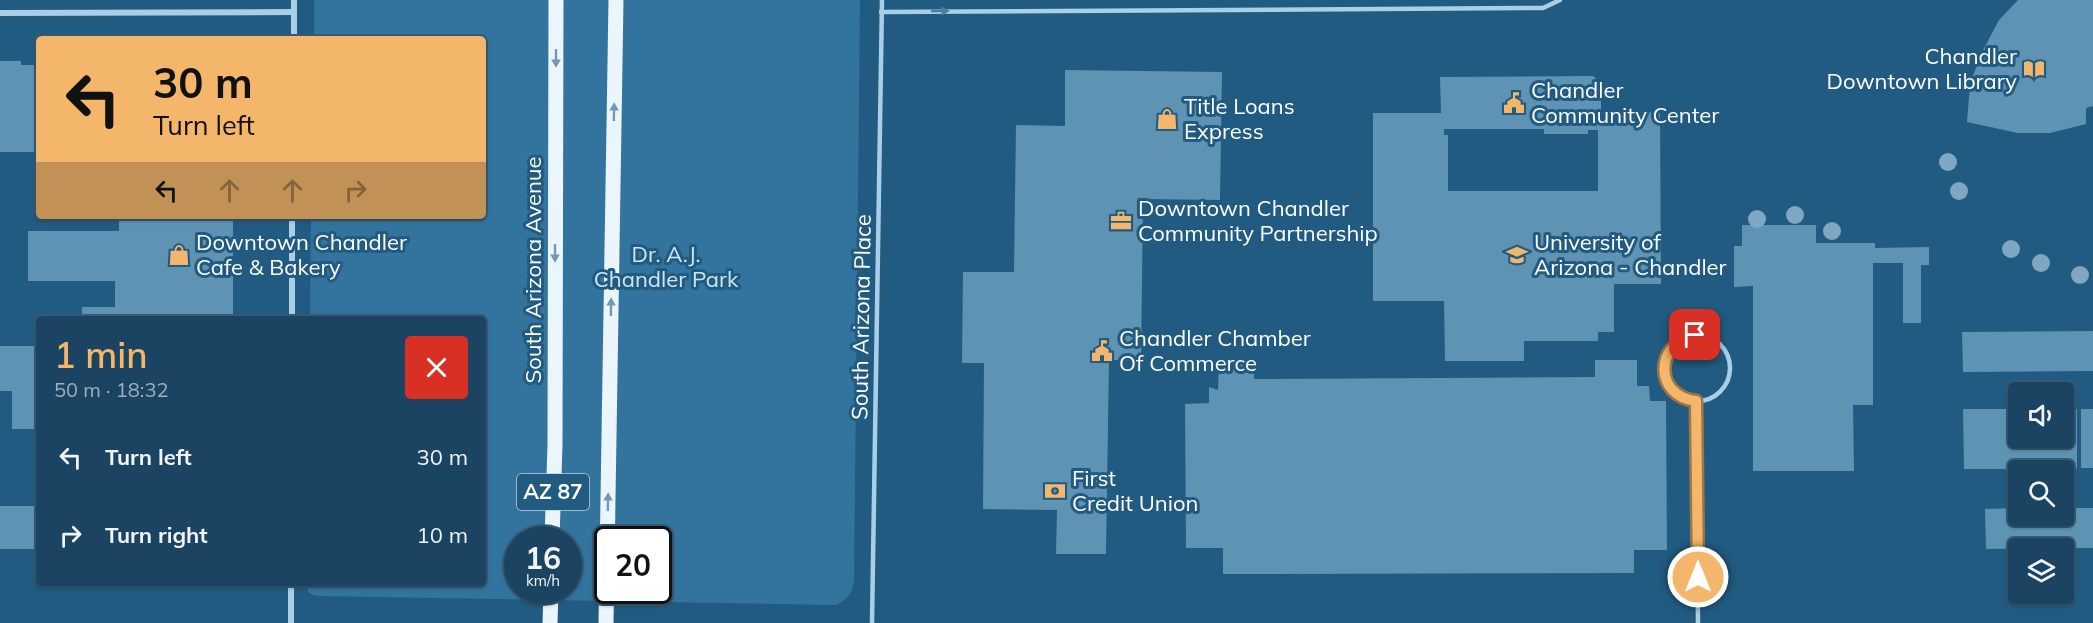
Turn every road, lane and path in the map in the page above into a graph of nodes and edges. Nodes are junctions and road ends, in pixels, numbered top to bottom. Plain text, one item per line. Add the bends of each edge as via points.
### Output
1 (294, 0) edge
2 (556, 0) edge
3 (616, 0) edge
4 (882, 0) edge
5 (1560, 0) edge
6 (294, 12) junction
7 (881, 12) junction
8 (0, 13) edge
9 (294, 36) edge
10 (292, 219) edge
11 (292, 316) edge
12 (1696, 401) junction
13 (552, 526) edge
14 (291, 586) edge
15 (551, 604) edge
16 (291, 623) edge
17 (550, 623) edge
18 (606, 623) edge
19 (872, 623) edge
20 (1698, 623) edge

1 - 6 street
2 -> 13 main road, South Arizona Avenue / AZ 87
18 -> 3 main road, AZ 87
4 - 7 lane, South Arizona Place
7 -> 5 lane via 1543,8
6 - 8 street
6 - 9 street
7 - 19 lane, South Arizona Place
10 - 11 street
12 - 12 lane via 1722,391 1730,370 1724,349 1706,336 1695,335 1668,351 1664,372 1673,391
12 - 20 lane
14 - 16 street
15 - 17 main road

